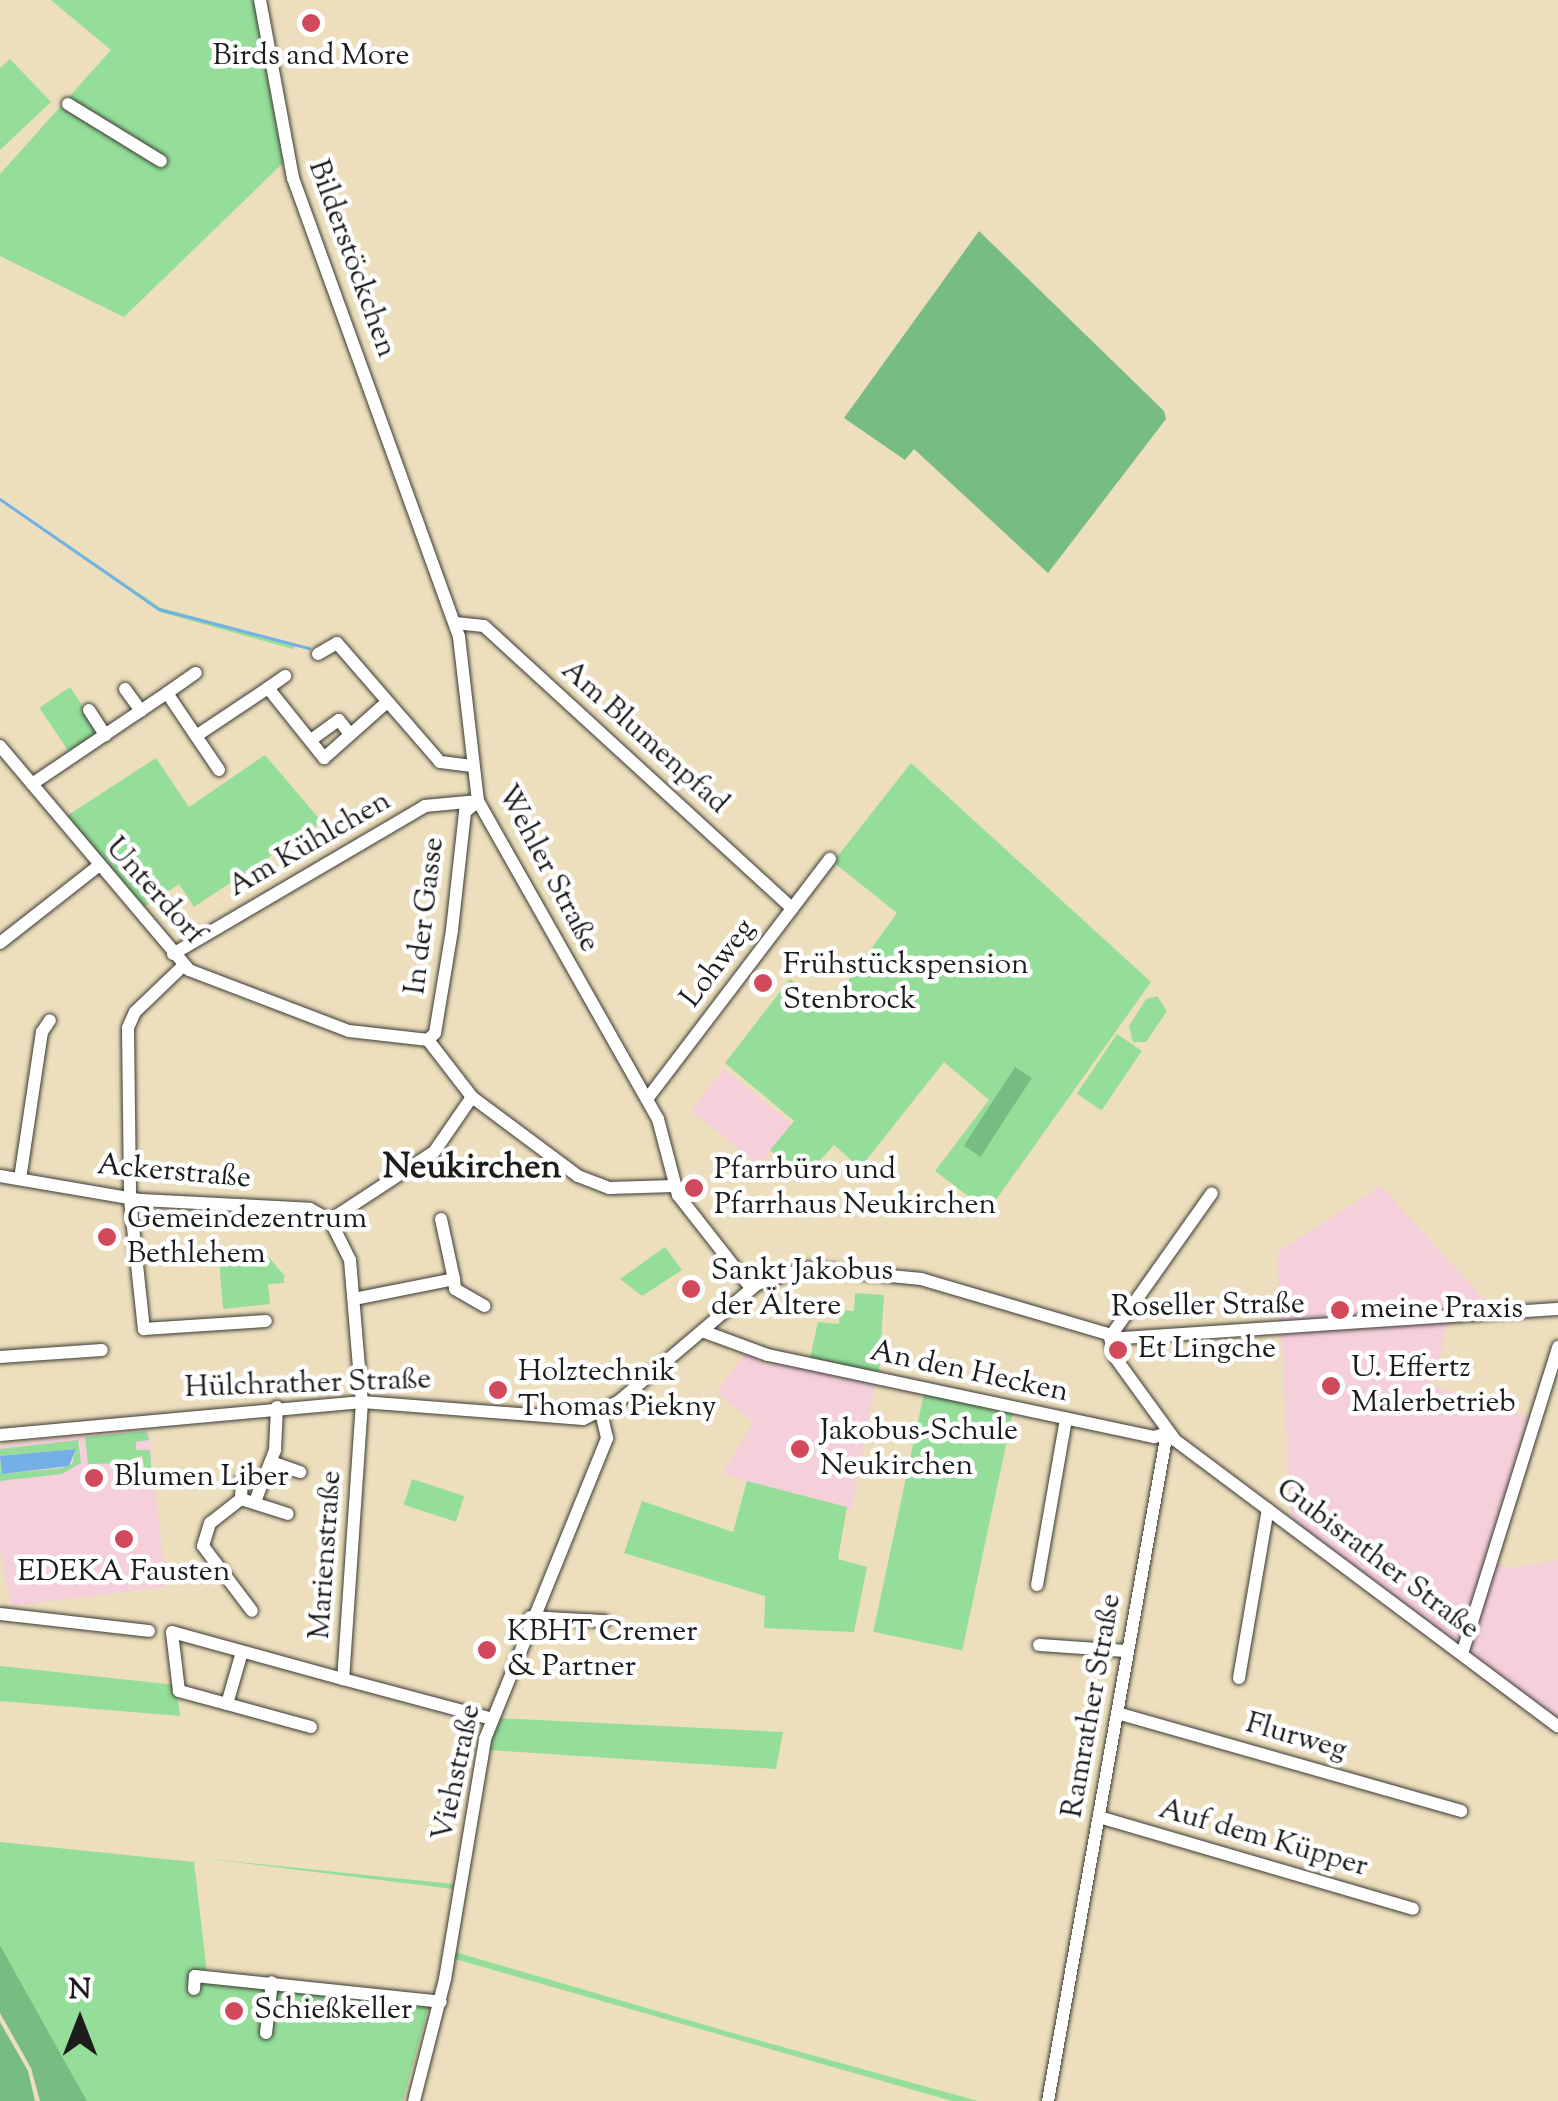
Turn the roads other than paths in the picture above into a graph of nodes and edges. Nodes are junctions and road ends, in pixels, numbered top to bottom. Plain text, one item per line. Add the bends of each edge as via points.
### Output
1 (260, 0) edge
2 (68, 104) dead end
3 (161, 161) dead end
4 (422, 528) joint
5 (455, 624) junction
6 (318, 654) dead end
7 (196, 673) dead end
8 (284, 676) dead end
9 (268, 688) junction
10 (125, 689) dead end
11 (167, 693) junction
12 (386, 702) junction
13 (89, 710) dead end
14 (140, 711) junction
15 (348, 732) junction
16 (105, 735) junction
17 (196, 736) junction
18 (311, 740) junction
19 (0, 746) edge
20 (471, 766) junction
21 (220, 770) dead end
22 (32, 784) junction
23 (478, 800) junction
24 (830, 859) dead end
25 (96, 867) junction
26 (792, 908) junction
27 (0, 943) edge
28 (173, 954) junction
29 (184, 965) junction
30 (50, 1020) dead end
31 (428, 1040) junction
32 (472, 1097) junction
33 (647, 1099) junction
34 (0, 1176) edge
35 (20, 1179) junction
36 (674, 1186) junction
37 (1212, 1194) dead end
38 (130, 1199) junction
39 (442, 1219) dead end
40 (330, 1220) junction
41 (454, 1279) junction
42 (752, 1288) junction
43 (354, 1299) junction
44 (485, 1306) dead end
45 (1558, 1309) edge
46 (266, 1320) dead end
47 (704, 1332) junction
48 (1110, 1336) junction
49 (1558, 1346) edge
50 (102, 1350) dead end
51 (0, 1357) edge
52 (362, 1402) junction
53 (277, 1407) junction
54 (601, 1413) junction
55 (135, 1419) junction
56 (1066, 1419) junction
57 (0, 1426) edge
58 (1167, 1433) junction
59 (0, 1434) edge
60 (270, 1462) junction
61 (300, 1472) dead end
62 (242, 1479) dead end
63 (249, 1499) junction
64 (1268, 1509) junction
65 (288, 1514) dead end
66 (1038, 1585) dead end
67 (252, 1611) dead end
68 (0, 1614) edge
69 (530, 1617) junction
70 (605, 1621) dead end
71 (149, 1631) dead end
72 (1039, 1645) dead end
73 (1128, 1651) junction
74 (242, 1652) junction
75 (1462, 1654) junction
76 (1238, 1678) dead end
77 (343, 1679) junction
78 (227, 1704) junction
79 (1117, 1714) junction
80 (492, 1718) junction
81 (1558, 1726) edge
82 (310, 1728) dead end
83 (1460, 1812) dead end
84 (1098, 1817) junction
85 (1412, 1909) dead end
86 (272, 1982) junction
87 (194, 1988) dead end
88 (441, 2002) junction
89 (266, 2033) dead end
90 (414, 2101) edge
91 (1048, 2101) edge

1 - 4 street, Bilderstöckchen via 293,178
2 - 3 street
4 - 5 street, Wehler Straße
5 - 20 street, Wehler Straße via 468,684
5 - 26 street, Am Blumenpfad via 484,626
6 - 12 street via 337,644
7 - 11 street
8 - 9 street
9 - 17 street
9 - 18 street
10 - 14 street
11 - 14 street
11 - 17 street
12 - 15 street
12 - 20 street via 442,764
13 - 16 street
14 - 16 street
15 - 18 street via 339,720
15 - 18 street via 352,738 324,758
16 - 22 street
17 - 21 street
19 - 22 street, Unterdorf
20 - 23 street, Wehler Straße
22 - 25 street, Unterdorf
23 - 28 street, Am Kühlchen via 425,806
23 - 31 street, In der Gasse via 465,812 452,930 435,1033
23 - 33 street, Wehler Straße
24 - 26 street, Lohweg
25 - 27 street
25 - 28 street, Unterdorf
26 - 33 street, Lohweg
28 - 29 street, Unterdorf
29 - 31 street, Unterdorf via 250,997 349,1031
29 - 38 street via 129,1023
30 - 35 street via 42,1032
31 - 32 street
32 - 36 street via 592,1184
32 - 40 street via 434,1152
33 - 36 street, Wehler Straße
34 - 35 street, Ackerstraße
35 - 38 street, Ackerstraße
36 - 42 street
37 - 48 street
38 - 40 street, Ackerstraße via 310,1208
38 - 46 street via 144,1329
39 - 41 street
40 - 43 street, Marienstraße via 348,1253
41 - 43 street
41 - 44 street via 455,1289
42 - 47 street
42 - 48 street, Roseller Straße via 795,1269 874,1270
43 - 52 street, Marienstraße
45 - 48 street, Roseller Straße via 1271,1332
47 - 54 street
47 - 56 street, An den Hecken via 768,1356
48 - 58 street via 1112,1353
49 - 75 street
50 - 51 street
52 - 53 street, Hülchrather Straße
52 - 54 street, Hülchrather Straße via 458,1406 546,1420
52 - 77 street, Marienstraße
53 - 55 street, Hülchrather Straße
53 - 60 street
54 - 69 street, Viehstraße via 607,1438
55 - 57 street, Hülchrather Straße
55 - 59 street, Hülchrather Straße
56 - 58 street, An den Hecken via 1154,1438
56 - 66 street
58 - 64 street, Gubisrather Straße
58 - 73 street, Ramrather Straße
60 - 61 street
60 - 63 street
62 - 63 street
63 - 65 street
63 - 67 street via 210,1524 203,1544
64 - 75 street, Gubisrather Straße
64 - 76 street
68 - 71 street
69 - 70 street
69 - 80 street, Viehstraße
72 - 73 street
73 - 79 street, Ramrather Straße
74 - 77 street
74 - 78 street
74 - 78 street via 172,1632 179,1691
75 - 81 street, Gubisrather Straße
77 - 80 street, Marienstraße
78 - 82 street
79 - 83 street, Flurweg
79 - 84 street, Ramrather Straße
80 - 88 street, Viehstraße
84 - 85 street, Auf dem Küpper
84 - 91 street, Ramrather Straße
86 - 87 street via 195,1976
86 - 88 street
86 - 89 street
88 - 90 street, Viehstraße

